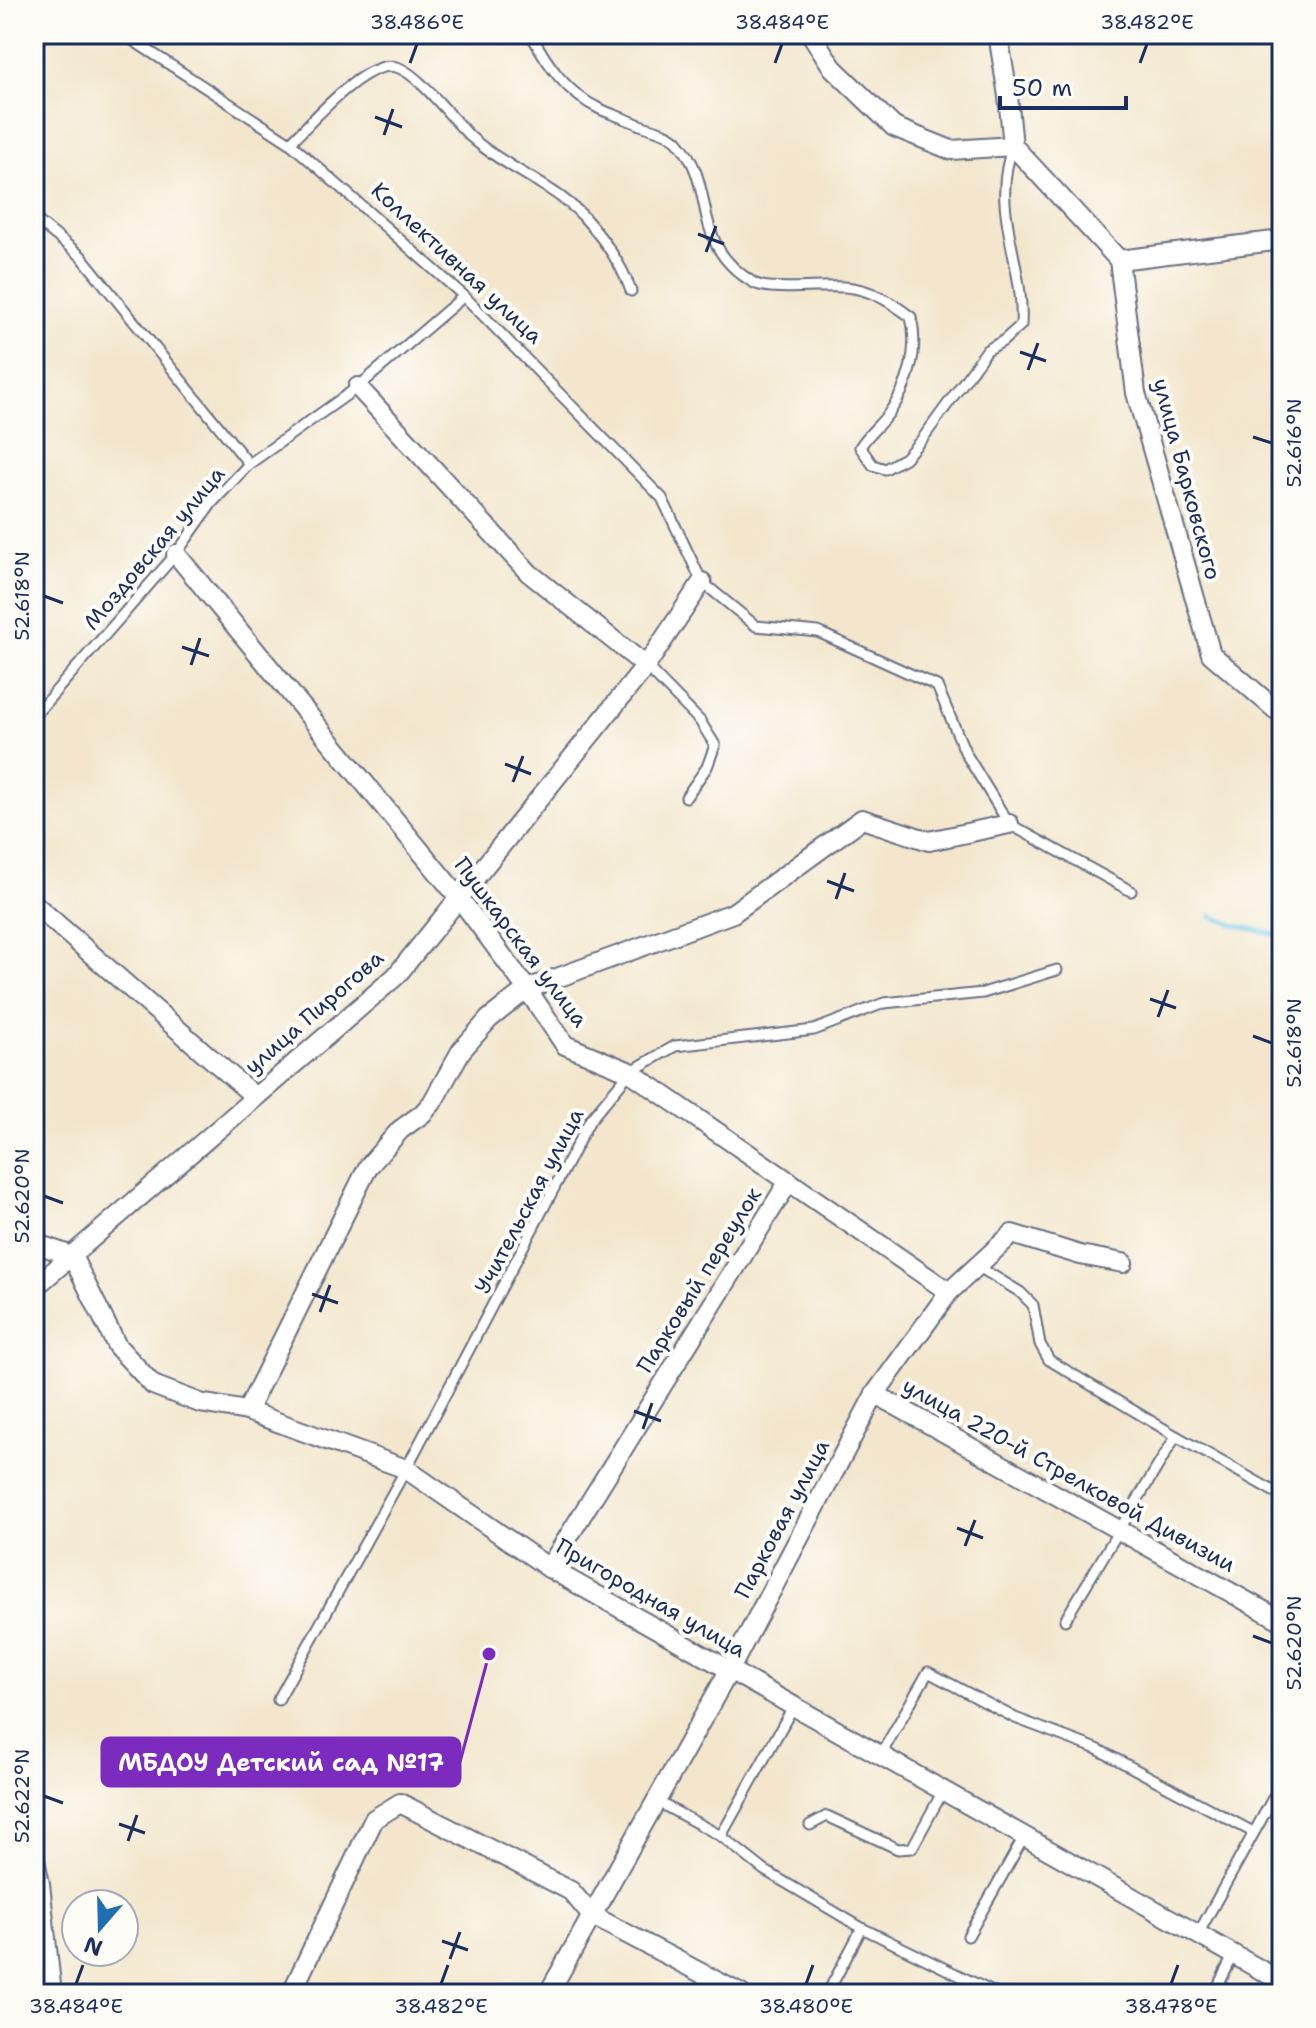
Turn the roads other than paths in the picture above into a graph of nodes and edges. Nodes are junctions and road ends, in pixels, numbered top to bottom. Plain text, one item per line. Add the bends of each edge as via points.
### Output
1 (123, 34) edge
2 (531, 34) edge
3 (811, 34) edge
4 (998, 34) edge
5 (290, 143) junction
6 (1013, 146) junction
7 (34, 218) edge
8 (1282, 240) edge
9 (1119, 260) junction
10 (631, 291) dead end
11 (464, 296) junction
12 (358, 387) junction
13 (249, 464) junction
14 (176, 554) junction
15 (702, 582) junction
16 (646, 666) junction
17 (1279, 708) edge
18 (34, 716) edge
19 (686, 797) dead end
20 (1009, 824) junction
21 (1131, 891) dead end
22 (460, 899) junction
23 (34, 904) edge
24 (1057, 970) dead end
25 (527, 989) junction
26 (630, 1072) junction
27 (254, 1096) junction
28 (789, 1181) junction
29 (34, 1243) edge
30 (72, 1256) junction
31 (1123, 1263) dead end
32 (977, 1266) junction
33 (34, 1288) edge
34 (949, 1292) junction
35 (875, 1394) junction
36 (247, 1411) junction
37 (1176, 1436) junction
38 (406, 1469) junction
39 (1282, 1496) edge
40 (1118, 1529) junction
41 (549, 1568) junction
42 (1065, 1620) dead end
43 (1282, 1621) edge
44 (729, 1671) junction
45 (278, 1700) dead end
46 (793, 1707) junction
47 (880, 1756) junction
48 (1282, 1782) edge
49 (943, 1791) junction
50 (656, 1801) junction
51 (810, 1825) dead end
52 (1253, 1832) junction
53 (721, 1836) junction
54 (1024, 1837) junction
55 (34, 1855) edge
56 (37, 1883) edge
57 (591, 1915) junction
58 (862, 1928) junction
59 (1198, 1934) junction
60 (968, 1936) dead end
61 (1234, 1954) junction
62 (1282, 1982) edge
63 (52, 1994) edge
64 (291, 1994) edge
65 (548, 1994) edge
66 (741, 1994) edge
67 (827, 1994) edge
68 (997, 1994) edge
69 (1214, 1994) edge

1 - 5 lane, Коллективная улица
2 - 6 lane via 558,78 579,96 598,109 677,140 698,180 712,240 734,268 757,285 846,287 876,294 911,317 915,350 907,375 888,414 860,447 873,465 885,469 905,458 923,438 987,350 1021,325 1019,280 1004,209 1006,165
3 - 6 street via 833,68 894,127 951,150
4 - 6 street
5 - 10 lane via 350,85 375,70 395,66 491,155 579,212 623,269
5 - 11 lane, Коллективная улица
6 - 9 street
7 - 13 lane via 81,256
8 - 9 street
9 - 17 street, улица Барковского via 1136,393 1211,654
11 - 12 lane, Моздовская улица
11 - 15 lane, Коллективная улица via 662,498
12 - 13 lane, Моздовская улица
12 - 16 street via 529,573
13 - 14 lane, Моздовская улица via 212,503
14 - 18 lane, Моздовская улица
14 - 22 street, Пушкарская улица
15 - 16 street, улица Пирогова
15 - 20 lane via 756,626 818,632 937,686 966,754
16 - 19 lane via 700,721 715,745
16 - 22 street, улица Пирогова
20 - 21 lane
20 - 25 street via 929,841 862,819 733,913
22 - 25 street, Пушкарская улица
22 - 27 street, улица Пирогова via 396,976
23 - 27 street
24 - 26 lane, Учительская улица via 983,993 884,1003 814,1030 675,1046
25 - 26 street, Пушкарская улица via 565,1045
25 - 36 street via 489,1019 461,1051 432,1103 368,1167
26 - 28 street, Пушкарская улица
26 - 38 lane, Учительская улица via 590,1120
27 - 30 street, улица Пирогова
28 - 34 street, Пушкарская улица
28 - 41 street, Парковый переулок
29 - 30 street
30 - 33 street, улица Пирогова
30 - 36 street, Пригородная улица via 117,1346 153,1385 200,1403
31 - 32 street, Парковая улица via 1012,1234
32 - 34 street, Парковая улица
32 - 37 lane via 1033,1305 1040,1344 1049,1360
34 - 35 street, Парковая улица
35 - 40 street, улица 220-й Стрелковой Дивизии
35 - 44 street, Парковая улица
36 - 38 street, Пригородная улица
37 - 39 lane
37 - 40 lane
38 - 41 street, Пригородная улица
38 - 45 lane, Учительская улица
40 - 42 lane
40 - 43 street, улица 220-й Стрелковой Дивизии
41 - 44 street, Пригородная улица
44 - 46 street, Пригородная улица
44 - 50 street, Парковая улица
46 - 47 street, Пригородная улица
46 - 53 lane
47 - 49 street, Пригородная улица
47 - 52 lane via 928,1672 1015,1718 1097,1749
48 - 52 lane
49 - 51 lane via 912,1848 898,1849 827,1816
49 - 54 street, Пригородная улица
50 - 53 lane
50 - 57 street, Парковая улица
52 - 59 lane
53 - 58 lane via 764,1870
54 - 59 street, Пригородная улица
54 - 60 lane
55 - 56 street
56 - 63 street
57 - 64 street via 571,1891 400,1803 374,1819
57 - 65 street, Парковая улица
57 - 66 street
58 - 67 lane
58 - 68 lane
59 - 61 street, Пригородная улица
61 - 62 street, Пригородная улица
61 - 69 lane

